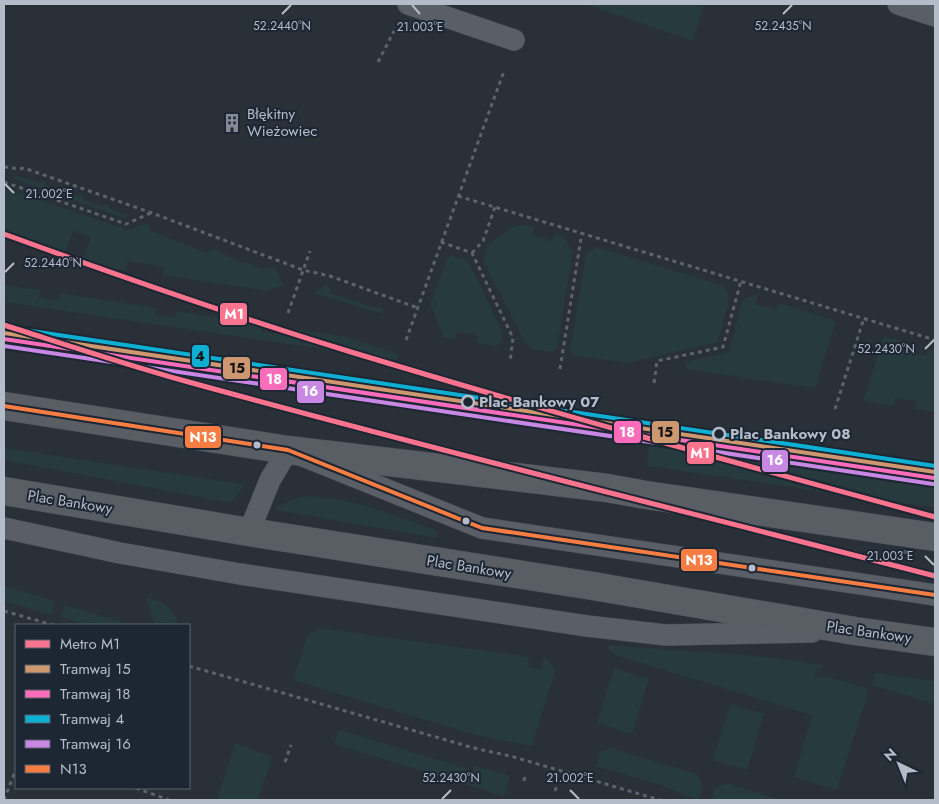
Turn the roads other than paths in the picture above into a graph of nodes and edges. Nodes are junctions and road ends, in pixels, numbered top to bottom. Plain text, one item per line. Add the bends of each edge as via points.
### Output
1 (408, 4) edge
2 (898, 4) edge
3 (935, 16) edge
4 (514, 40) road end
5 (4, 406) edge
6 (288, 450) junction
7 (4, 491) edge
8 (4, 528) edge
9 (249, 532) junction
10 (935, 537) edge
11 (935, 595) edge
12 (855, 631) junction
13 (935, 642) edge

1 - 4 lane
2 - 3 lane
5 - 6 main road
6 - 9 lane via 270,480
6 - 10 main road via 607,488
6 - 11 lane via 482,528
7 - 9 main road, Plac Bankowy
8 - 12 lane via 240,574 587,626 666,635
9 - 12 main road, Plac Bankowy
12 - 13 main road, Plac Bankowy

